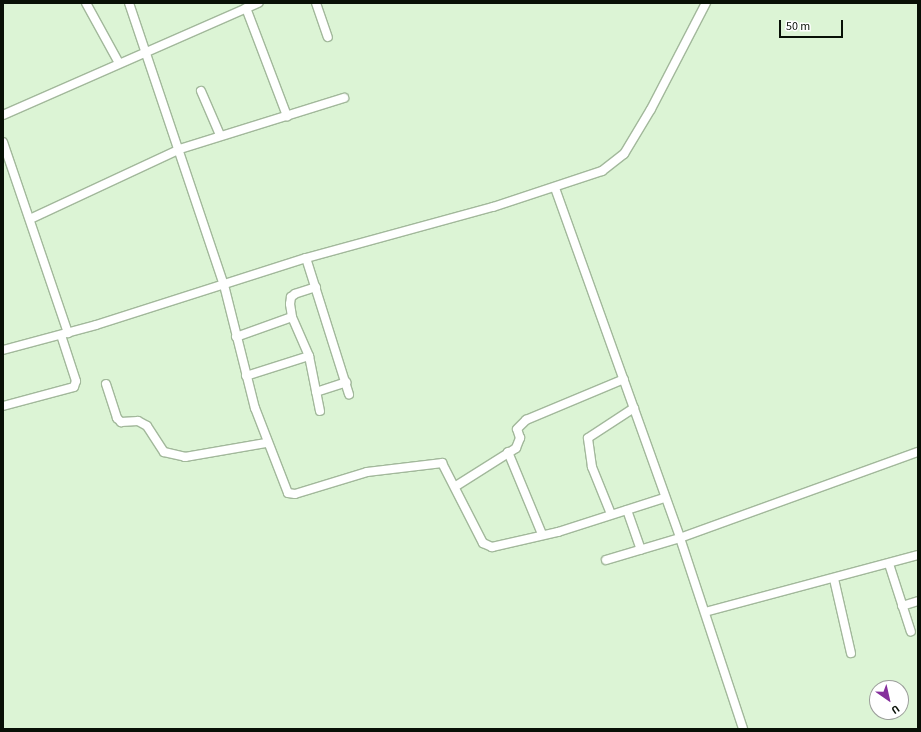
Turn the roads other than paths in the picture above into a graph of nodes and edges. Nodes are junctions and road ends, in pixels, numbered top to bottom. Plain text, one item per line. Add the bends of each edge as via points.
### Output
1 (86, 3) edge
2 (129, 3) edge
3 (258, 3) edge
4 (316, 3) edge
5 (706, 3) edge
6 (246, 8) junction
7 (328, 37) dead end
8 (145, 52) junction
9 (118, 63) junction
10 (201, 90) dead end
11 (344, 98) dead end
12 (3, 115) edge
13 (287, 116) junction
14 (220, 135) junction
15 (3, 142) edge
16 (180, 149) junction
17 (555, 188) junction
18 (30, 219) junction
19 (306, 258) junction
20 (224, 285) junction
21 (316, 287) junction
22 (292, 317) junction
23 (65, 334) junction
24 (236, 337) junction
25 (3, 350) edge
26 (309, 356) junction
27 (246, 376) junction
28 (624, 379) junction
29 (346, 382) junction
30 (106, 384) dead end
31 (316, 392) junction
32 (349, 394) dead end
33 (3, 406) edge
34 (634, 408) junction
35 (320, 411) dead end
36 (266, 443) junction
37 (508, 452) junction
38 (918, 452) edge
39 (456, 486) junction
40 (664, 498) junction
41 (627, 510) junction
42 (612, 514) junction
43 (542, 534) junction
44 (680, 538) junction
45 (641, 550) junction
46 (918, 555) edge
47 (606, 560) dead end
48 (889, 564) junction
49 (834, 579) junction
50 (918, 601) edge
51 (902, 606) junction
52 (705, 612) junction
53 (911, 632) dead end
54 (851, 653) dead end
55 (742, 729) edge

1 - 9 street
2 - 8 street
3 - 6 street
4 - 7 street
5 - 17 street via 651,110 624,154 602,171
6 - 8 street
6 - 13 street
8 - 9 street
8 - 16 street
9 - 12 street
10 - 14 street
11 - 13 street
13 - 14 street
14 - 16 street
15 - 18 street
16 - 18 street
16 - 20 street
17 - 19 street
17 - 28 street
18 - 23 street
19 - 20 street
19 - 21 street
20 - 23 street
20 - 24 street
21 - 22 street via 291,297
21 - 29 street
22 - 24 street
22 - 26 street
23 - 25 street
23 - 33 street via 76,384 68,389
24 - 27 street
26 - 27 street
26 - 31 street
27 - 36 street
28 - 34 street
28 - 37 street via 526,420 517,429 518,444
29 - 31 street
29 - 32 street
30 - 36 street via 117,418 121,422 138,422 147,426 164,452 185,457
31 - 35 street
34 - 40 street
34 - 42 street via 588,438 592,467
36 - 39 street via 285,488 292,495 367,472 439,463 445,467
37 - 39 street
37 - 43 street
38 - 44 street
39 - 43 street via 486,546 492,547
40 - 41 street
40 - 44 street
41 - 42 street
41 - 45 street
42 - 43 street
44 - 45 street
44 - 52 street
45 - 47 street
46 - 48 street
48 - 49 street
48 - 51 street
49 - 52 street
49 - 54 street
50 - 51 street
51 - 53 street
52 - 55 street

